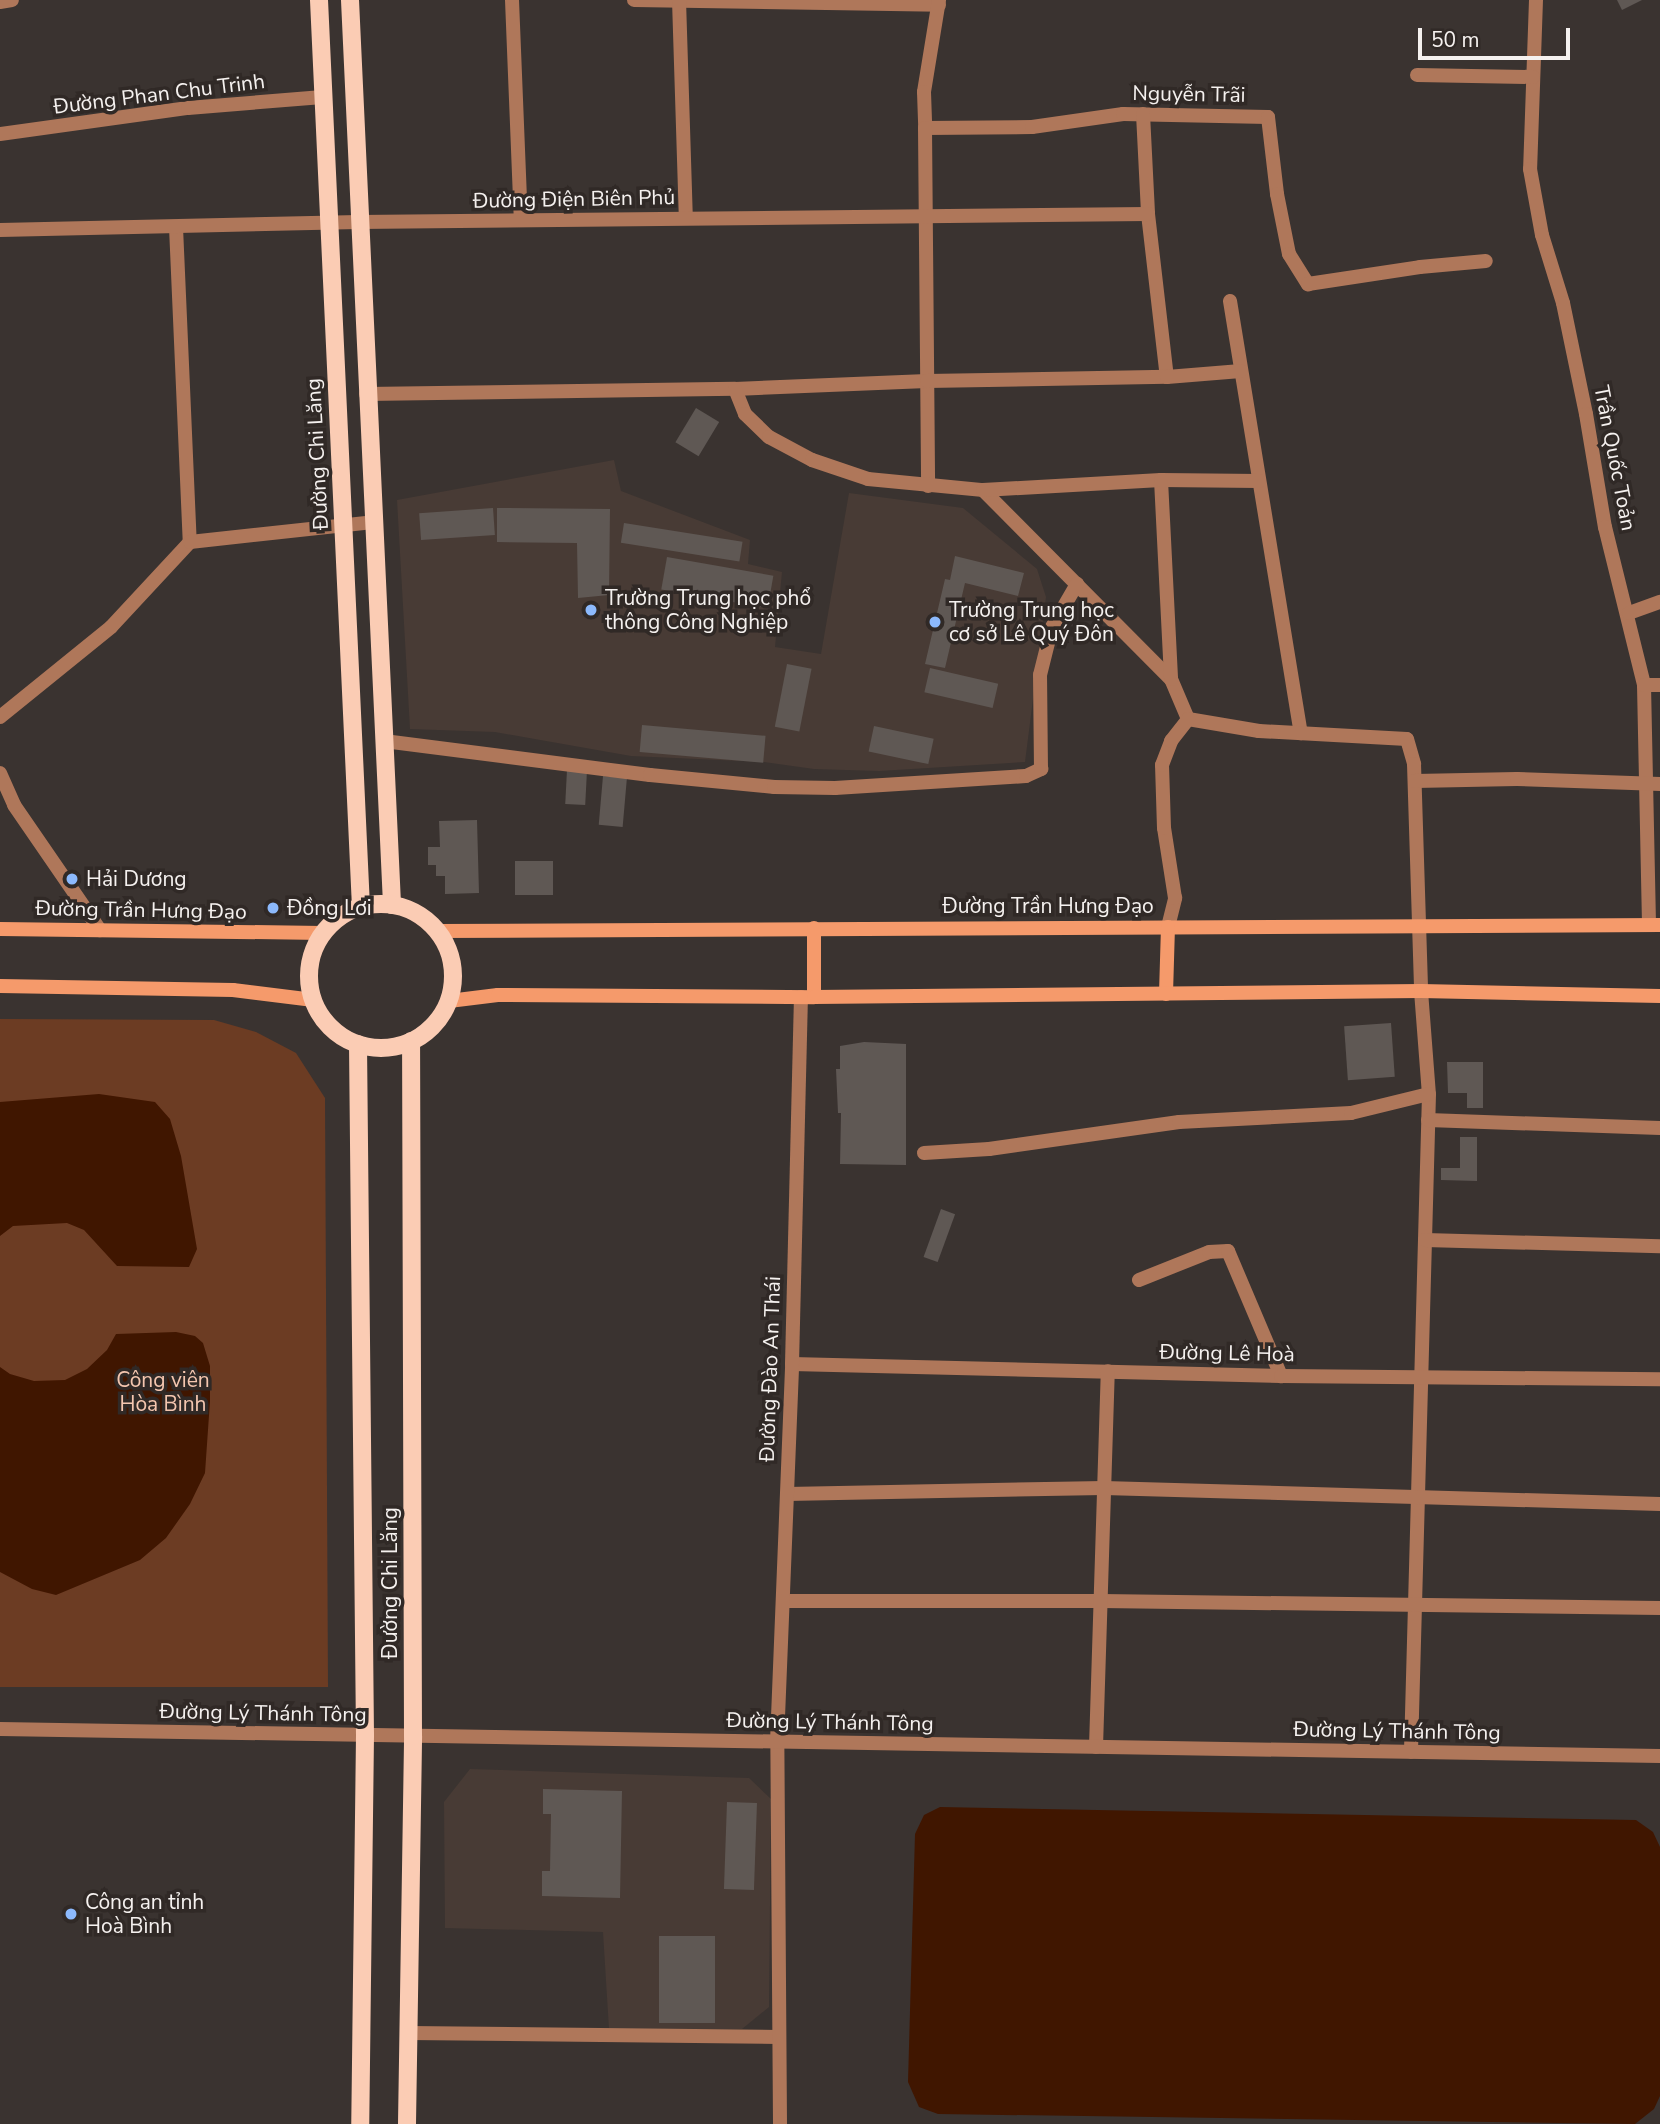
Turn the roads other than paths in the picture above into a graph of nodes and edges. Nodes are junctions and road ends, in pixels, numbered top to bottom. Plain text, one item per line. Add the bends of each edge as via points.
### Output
1 (12, 0) edge
2 (319, 0) edge
3 (350, 0) edge
4 (512, 0) edge
5 (634, 0) edge
6 (679, 0) edge
7 (1536, 0) edge
8 (0, 2) edge
9 (939, 2) edge
10 (1417, 75) dead end
11 (1532, 77) junction
12 (323, 97) junction
13 (1143, 114) junction
14 (925, 128) junction
15 (0, 135) edge
16 (1148, 214) junction
17 (926, 216) junction
18 (686, 218) junction
19 (522, 220) junction
20 (358, 222) junction
21 (329, 223) junction
22 (176, 227) junction
23 (0, 230) edge
24 (1486, 261) dead end
25 (1230, 301) dead end
26 (1241, 371) junction
27 (1167, 377) junction
28 (927, 381) junction
29 (735, 389) junction
30 (366, 394) junction
31 (1161, 480) junction
32 (1259, 481) junction
33 (928, 486) junction
34 (983, 491) junction
35 (373, 522) junction
36 (343, 525) junction
37 (190, 542) junction
38 (1077, 584) junction
39 (1660, 602) edge
40 (1629, 614) junction
41 (1171, 679) junction
42 (1644, 685) junction
43 (1660, 685) edge
44 (0, 717) edge
45 (1188, 719) junction
46 (1301, 733) junction
47 (384, 741) junction
48 (0, 773) edge
49 (1415, 781) junction
50 (1653, 784) edge
51 (392, 905) junction
52 (361, 907) junction
53 (1655, 925) edge
54 (1419, 926) junction
55 (1168, 927) junction
56 (814, 928) junction
57 (0, 929) edge
58 (100, 930) junction
59 (437, 931) junction
60 (323, 933) junction
61 (0, 986) edge
62 (1421, 991) junction
63 (1166, 994) junction
64 (1660, 996) edge
65 (808, 997) junction
66 (313, 1000) junction
67 (449, 1001) junction
68 (411, 1041) junction
69 (358, 1044) junction
70 (1429, 1094) junction
71 (1428, 1120) junction
72 (1660, 1128) edge
73 (924, 1153) dead end
74 (1425, 1240) junction
75 (1660, 1246) edge
76 (1139, 1280) dead end
77 (792, 1364) junction
78 (1108, 1371) junction
79 (1281, 1376) junction
80 (1421, 1377) junction
81 (1660, 1380) edge
82 (1104, 1488) junction
83 (787, 1494) junction
84 (1418, 1497) junction
85 (1660, 1504) edge
86 (783, 1601) junction
87 (1101, 1601) junction
88 (1415, 1605) junction
89 (1660, 1608) edge
90 (0, 1729) edge
91 (365, 1735) junction
92 (413, 1736) junction
93 (778, 1742) junction
94 (1096, 1747) junction
95 (1411, 1752) junction
96 (1660, 1756) edge
97 (408, 2034) junction
98 (779, 2037) junction
99 (360, 2124) edge
100 (407, 2124) edge
101 (780, 2124) edge

1 - 8 street
2 - 12 main road, Đường Chi Lăng
3 - 20 main road
4 - 19 street
5 - 6 street
6 - 9 street
6 - 18 street
7 - 11 street, Trần Quốc Toản
9 - 14 street via 925,92
10 - 11 street
11 - 40 street, Trần Quốc Toản via 1530,169 1542,236 1563,303 1605,527
12 - 15 street, Đường Phan Chu Trinh via 188,108
12 - 21 main road, Đường Chi Lăng
13 - 14 street, Nguyễn Trãi via 1032,127
13 - 16 street
13 - 24 street, Nguyễn Trãi via 1268,117 1289,254 1308,285
14 - 17 street
16 - 17 street, Đường Điện Biên Phủ
16 - 27 street
17 - 18 street, Đường Điện Biên Phủ
17 - 28 street
18 - 19 street, Đường Điện Biên Phủ
19 - 20 street, Đường Điện Biên Phủ
20 - 21 street, Đường Điện Biên Phủ
20 - 30 main road
21 - 22 street, Đường Điện Biên Phủ
21 - 36 main road, Đường Chi Lăng
22 - 23 street, Đường Điện Biên Phủ
22 - 37 street
25 - 26 street
26 - 27 street
26 - 32 street
27 - 28 street
28 - 29 street
28 - 33 street
29 - 30 street
29 - 33 street via 745,414 769,437 812,460 868,478
30 - 35 main road
31 - 32 street
31 - 34 street
31 - 41 street
32 - 46 street
33 - 34 street
34 - 38 street
35 - 36 street
35 - 47 main road
36 - 37 street
36 - 52 main road, Đường Chi Lăng
37 - 44 street via 111,627
38 - 41 street
38 - 47 street via 1052,627 1040,675 1041,769 1026,776 835,788 774,787
39 - 40 street
40 - 42 street, Trần Quốc Toản
41 - 45 street
42 - 43 street
42 - 50 street, Trần Quốc Toản
45 - 46 street
45 - 55 street via 1171,741 1162,765 1164,828 1175,898
46 - 49 street via 1407,739
47 - 51 main road
48 - 58 street via 14,805
49 - 50 street
49 - 54 street
50 - 53 street, Trần Quốc Toản
51 - 52 main road
51 - 59 main road via 417,914
52 - 60 main road via 340,917
53 - 54 main road, Đường Trần Hưng Đạo
54 - 55 main road, Đường Trần Hưng Đạo
54 - 62 street
55 - 56 main road, Đường Trần Hưng Đạo
55 - 63 main road
56 - 59 main road, Đường Trần Hưng Đạo
56 - 65 main road
57 - 58 main road, Đường Trần Hưng Đạo
58 - 60 main road, Đường Trần Hưng Đạo
59 - 67 main road via 452,964
60 - 66 main road via 310,965
61 - 66 main road via 233,990
62 - 63 main road
62 - 64 main road
62 - 70 street
63 - 65 main road
65 - 67 main road via 498,995
65 - 77 street, Đường Đào An Thái
66 - 69 main road via 330,1027
67 - 68 main road via 434,1025
68 - 69 main road via 385,1048
68 - 92 main road, Đường Chi Lăng
69 - 91 main road, Đường Chi Lăng
70 - 71 street
70 - 73 street via 1351,1113 1180,1122 989,1149
71 - 72 street
71 - 74 street
74 - 75 street
74 - 80 street
76 - 79 street via 1209,1252 1228,1251
77 - 78 street, Đường Lê Hoà
77 - 83 street, Đường Đào An Thái
78 - 79 street, Đường Lê Hoà
78 - 82 street
79 - 80 street, Đường Lê Hoà
80 - 81 street, Đường Lê Hoà
80 - 84 street
82 - 83 street
82 - 84 street
82 - 87 street
83 - 86 street, Đường Đào An Thái
84 - 85 street
84 - 88 street
86 - 87 street
86 - 93 street, Đường Đào An Thái
87 - 88 street
87 - 94 street
88 - 89 street
88 - 95 street
90 - 91 street, Đường Lý Thánh Tông
91 - 92 street, Đường Lý Thánh Tông
91 - 99 main road, Đường Chi Lăng
92 - 93 street, Đường Lý Thánh Tông
92 - 97 main road, Đường Chi Lăng
93 - 94 street, Đường Lý Thánh Tông
93 - 98 street, Đường Đào An Thái
94 - 95 street, Đường Lý Thánh Tông
95 - 96 street, Đường Lý Thánh Tông
97 - 98 street
97 - 100 main road, Đường Chi Lăng
98 - 101 street, Đường Đào An Thái

